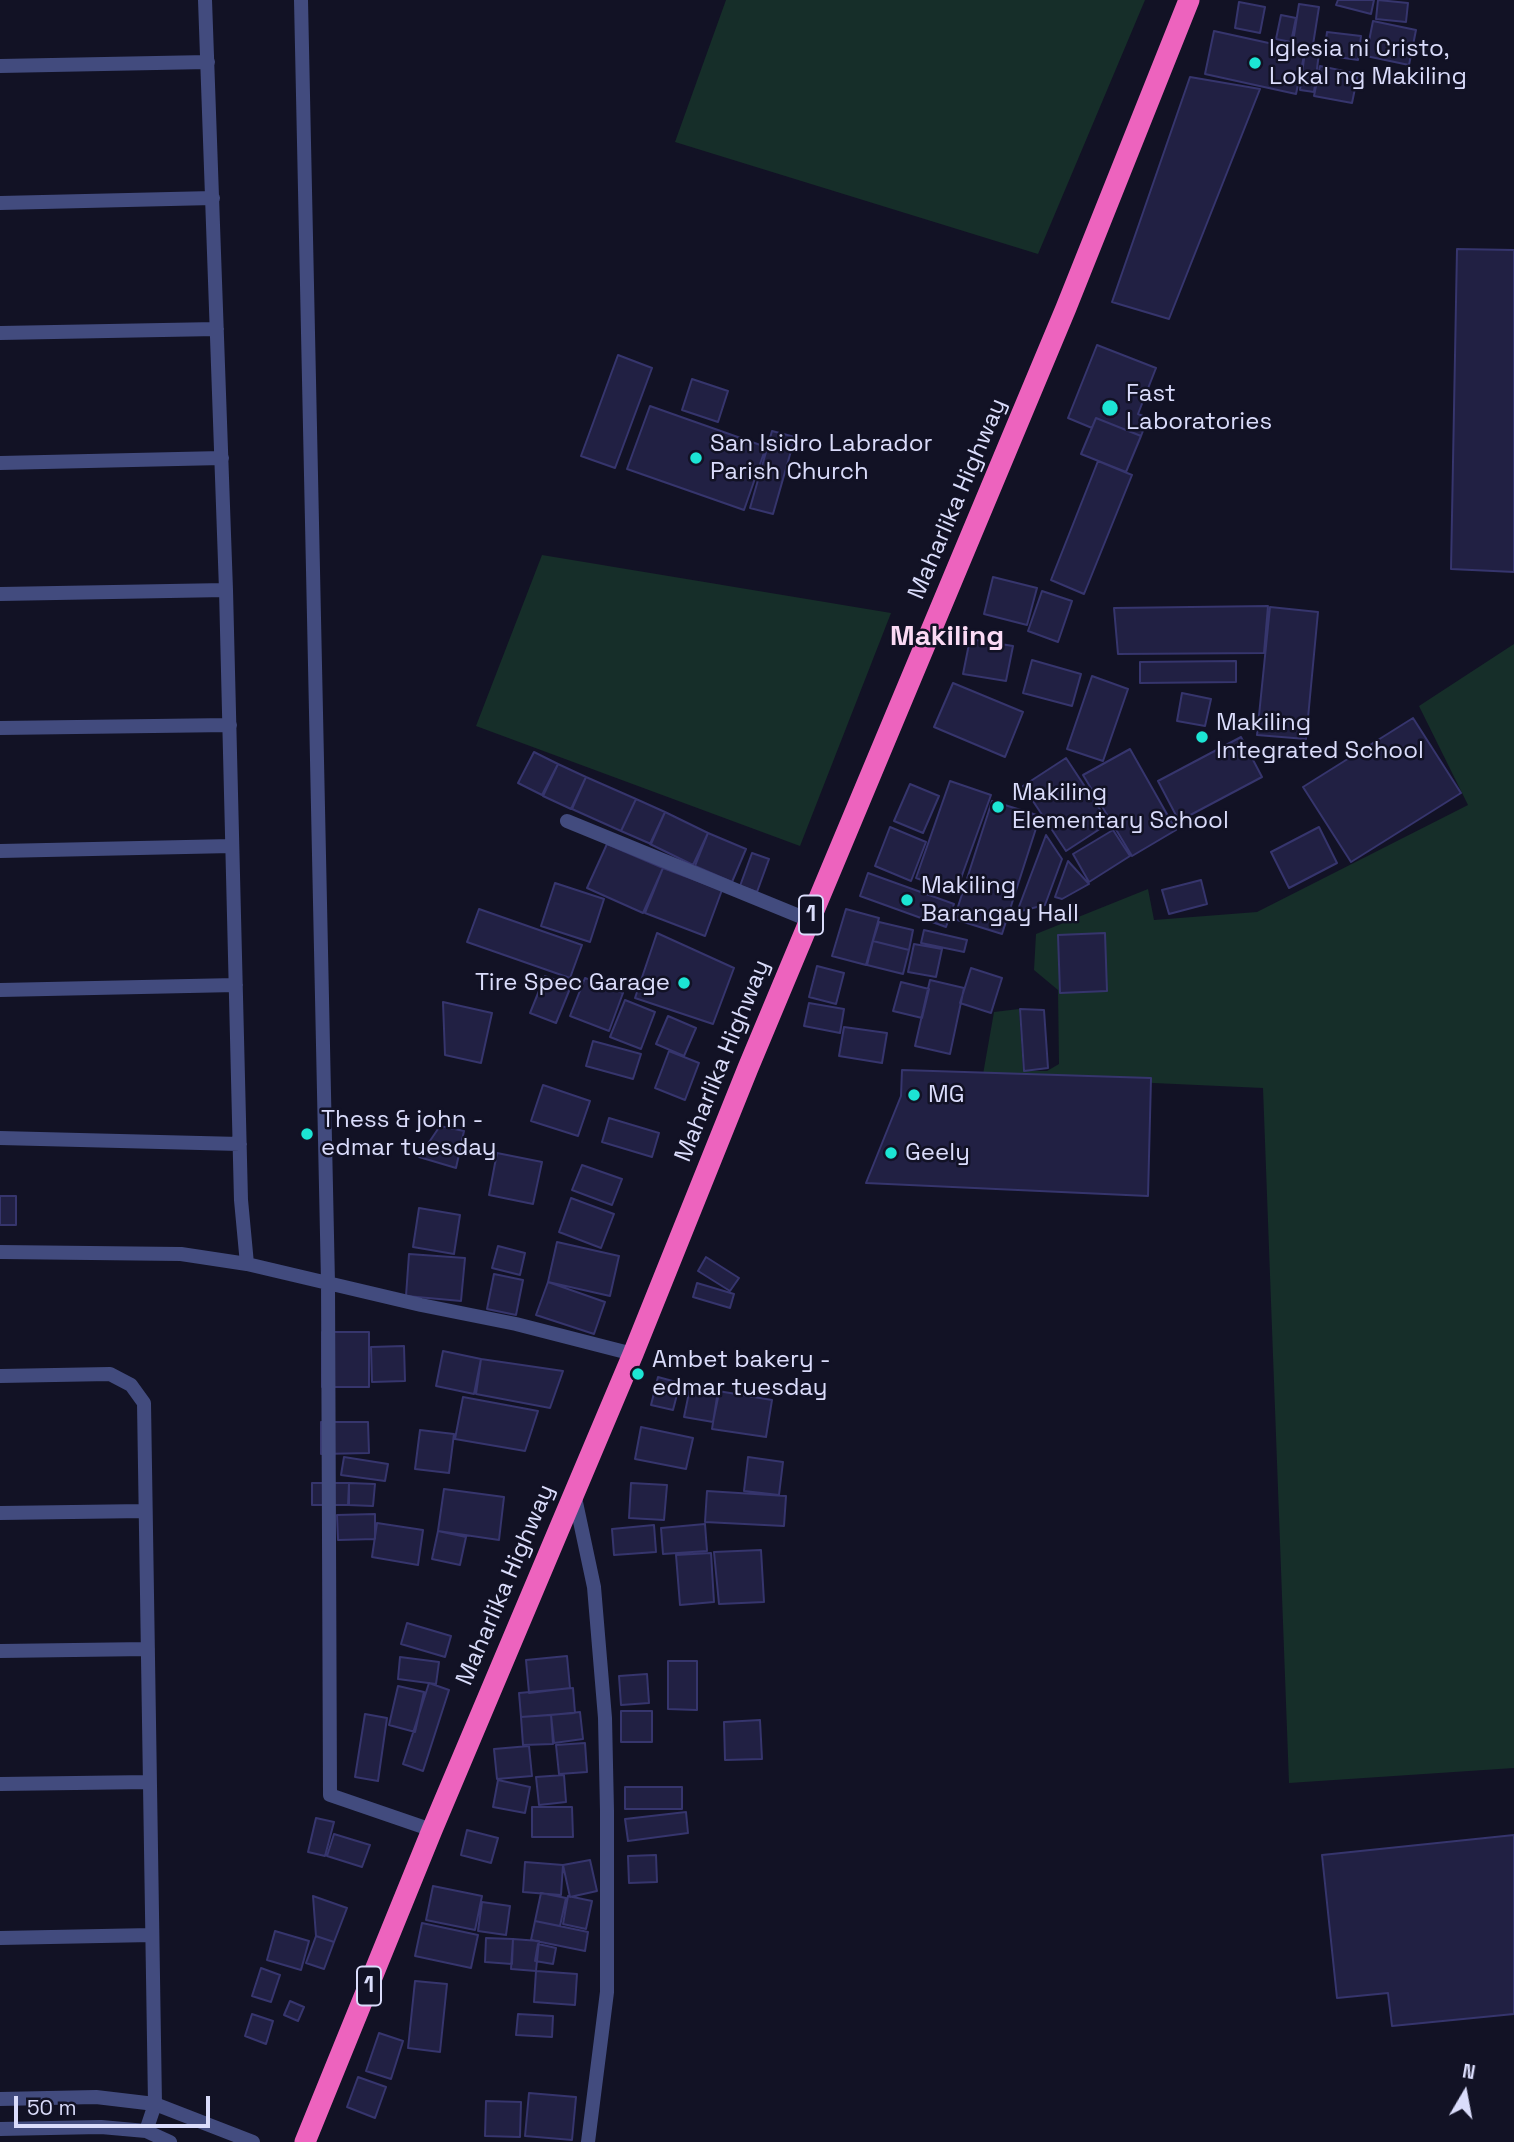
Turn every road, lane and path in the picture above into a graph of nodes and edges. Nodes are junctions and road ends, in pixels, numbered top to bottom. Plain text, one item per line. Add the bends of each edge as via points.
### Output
1 (205, 0) edge
2 (301, 0) edge
3 (1189, 0) edge
4 (208, 62) junction
5 (0, 66) edge
6 (213, 198) junction
7 (0, 203) edge
8 (217, 329) junction
9 (0, 333) edge
10 (222, 458) junction
11 (0, 463) edge
12 (226, 590) junction
13 (0, 594) edge
14 (230, 725) junction
15 (0, 728) edge
16 (567, 821) dead end
17 (232, 846) junction
18 (0, 850) edge
19 (809, 920) junction
20 (236, 985) junction
21 (0, 990) edge
22 (0, 1138) edge
23 (240, 1144) junction
24 (0, 1252) edge
25 (247, 1264) junction
26 (328, 1282) junction
27 (633, 1354) junction
28 (0, 1376) edge
29 (574, 1491) junction
30 (145, 1511) junction
31 (0, 1513) edge
32 (148, 1649) junction
33 (0, 1651) edge
34 (150, 1782) junction
35 (0, 1784) edge
36 (432, 1830) junction
37 (152, 1935) junction
38 (0, 1938) edge
39 (0, 2099) edge
40 (155, 2104) junction
41 (0, 2129) edge
42 (146, 2132) junction
43 (170, 2142) edge
44 (253, 2142) edge
45 (305, 2142) edge
46 (588, 2142) edge

1 - 4 street
2 - 26 street
3 - 19 highway, Maharlika Highway / 1 via 1062,319
4 - 5 street
4 - 6 street
6 - 7 street
6 - 8 street
8 - 9 street
8 - 10 street
10 - 11 street
10 - 12 street
12 - 13 street
12 - 14 street
14 - 15 street
14 - 17 street
16 - 19 street
17 - 18 street
17 - 20 street
19 - 27 highway, Maharlika Highway / 1
20 - 21 street
20 - 23 street
22 - 23 street
23 - 25 street
24 - 25 street via 181,1254
25 - 26 street
26 - 27 street
26 - 36 street via 330,1795
27 - 29 highway, Maharlika Highway / 1
28 - 30 street via 110,1374 131,1385 144,1403
29 - 36 highway, Maharlika Highway / 1
29 - 46 street via 594,1587 607,1811 607,1992
30 - 31 street
30 - 32 street
32 - 33 street
32 - 34 street
34 - 35 street
34 - 37 street
36 - 45 highway, Maharlika Highway / 1
37 - 38 street
37 - 40 street
39 - 40 street via 96,2097
40 - 42 street
40 - 44 street
41 - 42 street via 101,2127
42 - 43 street

